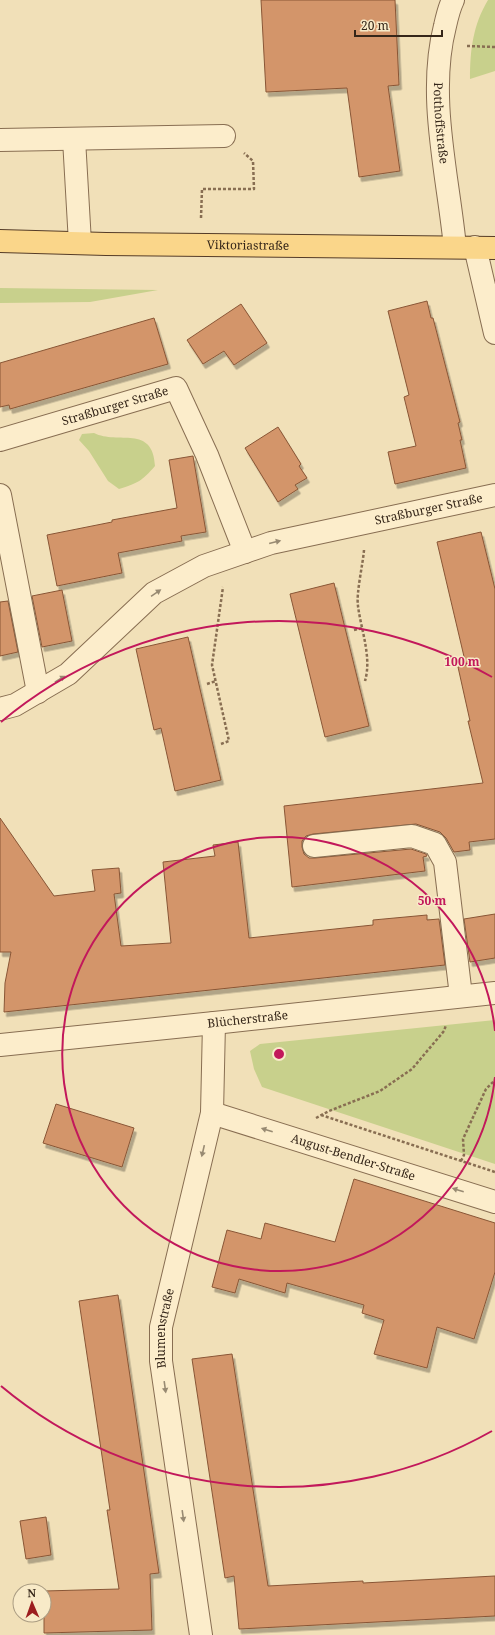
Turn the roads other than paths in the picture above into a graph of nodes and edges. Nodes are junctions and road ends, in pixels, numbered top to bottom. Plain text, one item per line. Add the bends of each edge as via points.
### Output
1 (453, 0) edge
2 (224, 136) road end
3 (74, 139) junction
4 (0, 140) edge
5 (0, 241) edge
6 (80, 243) junction
7 (475, 247) edge
8 (495, 333) edge
9 (0, 440) edge
10 (0, 495) edge
11 (495, 495) edge
12 (236, 555) junction
13 (38, 692) junction
14 (0, 709) edge
15 (314, 846) dead end
16 (495, 993) edge
17 (458, 996) junction
18 (214, 1023) junction
19 (0, 1045) edge
20 (212, 1113) junction
21 (495, 1202) edge
22 (201, 1635) edge

1 - 7 street, Potthoffstraße via 440,44 437,73 438,107
2 - 3 street
3 - 4 street
3 - 6 street
5 - 6 main road, Viktoriastraße
6 - 7 main road, Viktoriastraße
7 - 8 street, Potthoffstraße
9 - 12 street, Straßburger Straße via 176,388 207,455
10 - 13 street
12 -> 11 street, Straßburger Straße via 271,543
13 -> 12 street, Straßburger Straße via 68,674 154,593 204,566
13 - 14 street, Straßburger Straße via 15,705
15 - 17 street via 412,836 435,844 445,862
16 - 17 street, Blücherstraße
17 - 18 street, Blücherstraße
18 - 19 street, Blücherstraße
18 - 20 street, Blumenstraße
21 -> 20 street, August-Bendler-Straße
20 -> 22 street, Blumenstraße via 161,1327 161,1361

